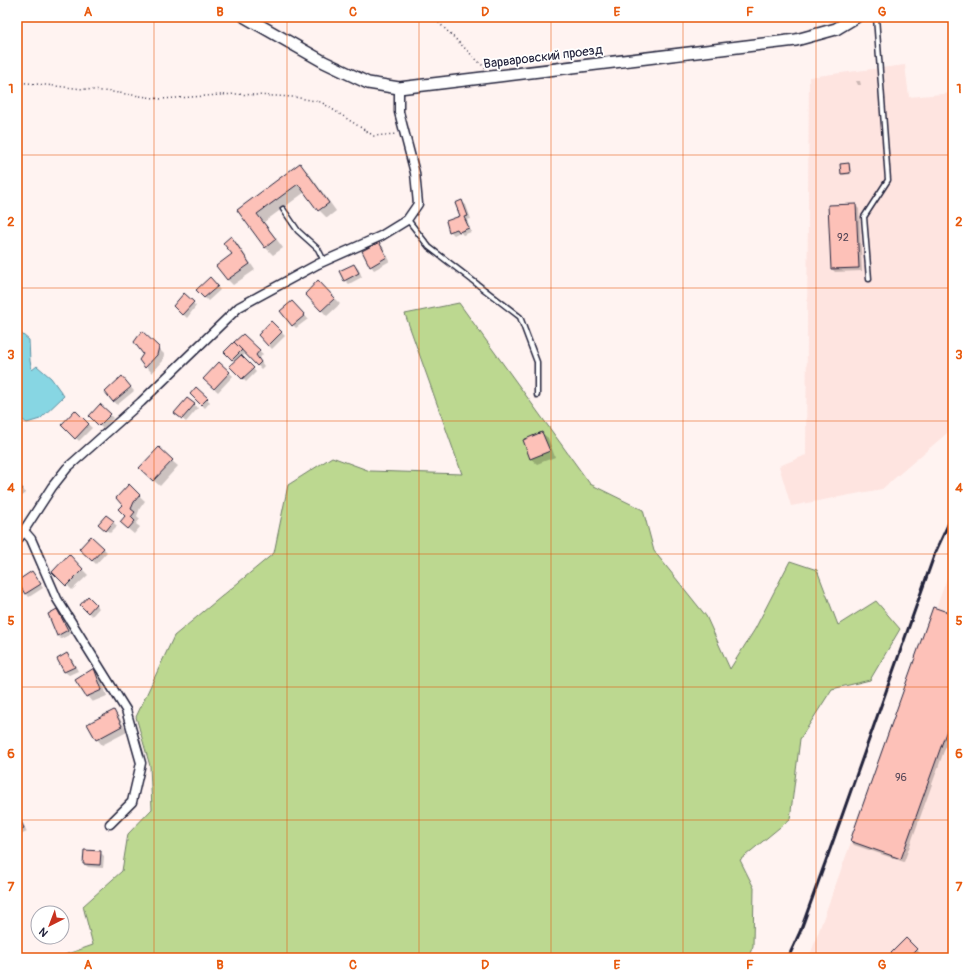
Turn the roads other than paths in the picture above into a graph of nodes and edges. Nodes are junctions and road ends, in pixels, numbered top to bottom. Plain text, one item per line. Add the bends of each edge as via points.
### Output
1 (245, 17) edge
2 (856, 17) edge
3 (876, 17) edge
4 (399, 88) junction
5 (283, 209) dead end
6 (407, 220) junction
7 (325, 261) junction
8 (870, 279) dead end
9 (537, 395) dead end
10 (24, 531) junction
11 (17, 541) edge
12 (110, 824) dead end

1 - 4 street, Варваровский проезд via 324,62 368,83
2 - 4 street, Варваровский проезд via 836,29 796,40
3 - 8 lane via 888,180 864,217
4 - 6 street via 399,112 414,173 418,204
5 - 7 lane via 298,231 318,249
6 - 7 street via 381,236
6 - 9 lane via 429,247 520,317 537,362
7 - 10 street via 239,307 141,402 67,468
10 - 11 street
10 - 12 street via 57,599 126,710 141,763 132,802

